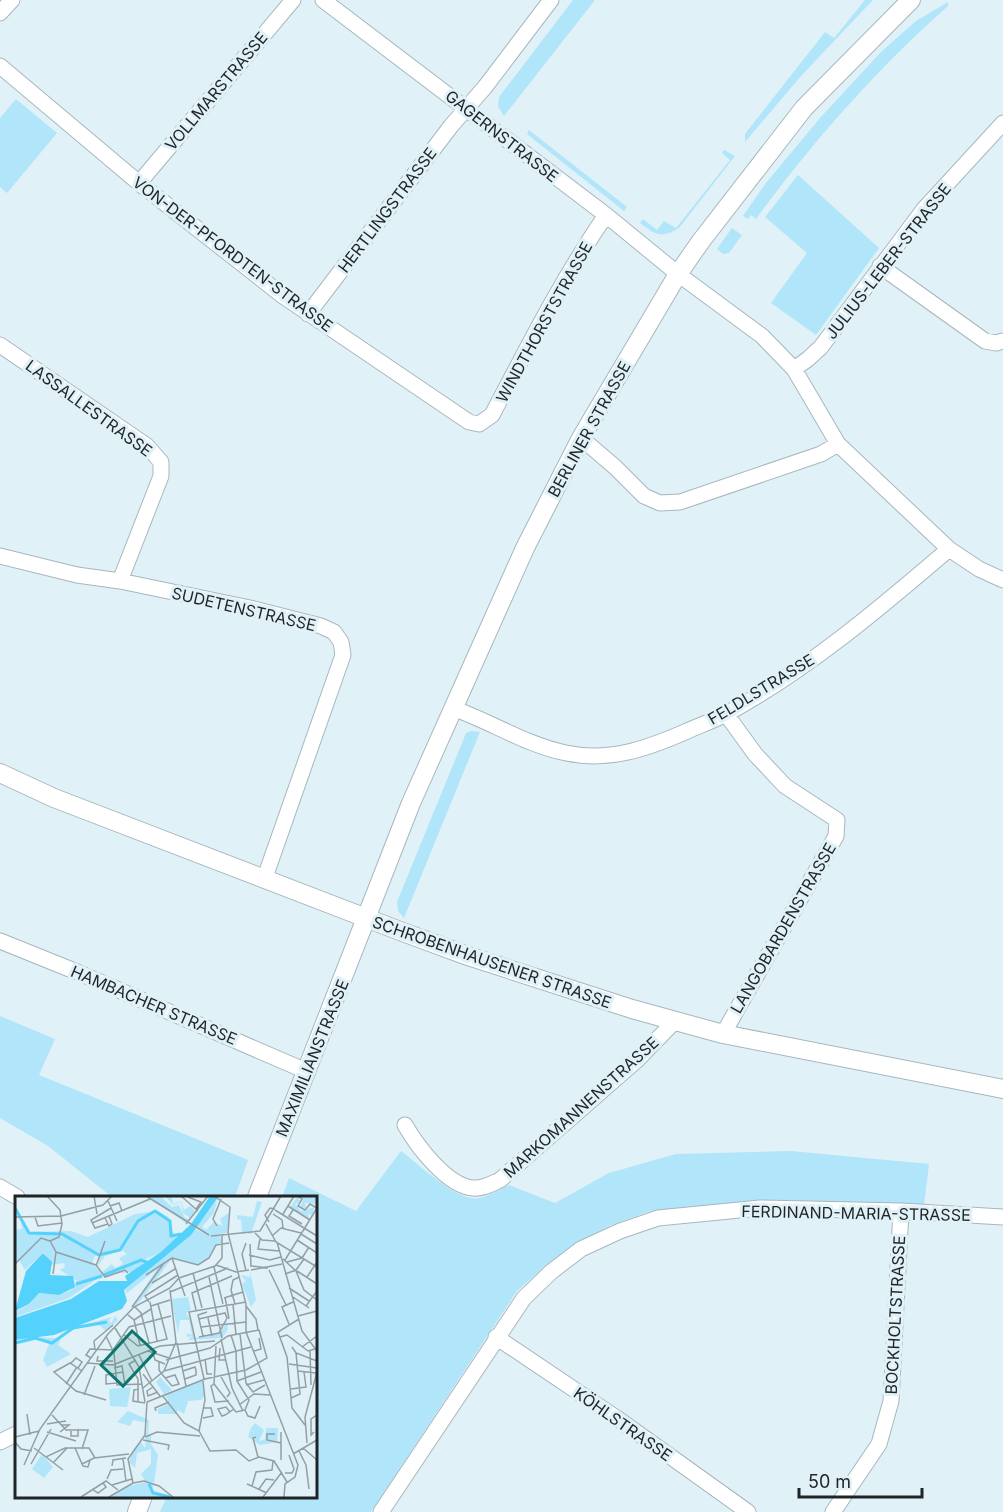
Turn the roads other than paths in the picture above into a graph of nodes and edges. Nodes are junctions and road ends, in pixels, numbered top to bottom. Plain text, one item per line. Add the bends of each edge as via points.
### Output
1 (12, 0) edge
2 (293, 0) edge
3 (323, 0) edge
4 (551, 0) edge
5 (911, 0) edge
6 (0, 13) edge
7 (0, 66) edge
8 (466, 108) junction
9 (1003, 123) edge
10 (139, 183) junction
11 (606, 215) junction
12 (880, 266) junction
13 (678, 274) junction
14 (308, 314) junction
15 (1003, 341) edge
16 (0, 345) edge
17 (794, 369) junction
18 (479, 424) joint
19 (581, 438) junction
20 (838, 444) junction
21 (949, 549) junction
22 (0, 556) edge
23 (1003, 580) edge
24 (120, 581) junction
25 (452, 708) junction
26 (726, 714) junction
27 (0, 773) edge
28 (264, 880) junction
29 (366, 919) junction
30 (0, 941) edge
31 (674, 1022) junction
32 (723, 1034) junction
33 (306, 1071) junction
34 (1003, 1089) edge
35 (405, 1125) dead end
36 (0, 1187) edge
37 (15, 1196) edge
38 (257, 1196) edge
39 (901, 1211) junction
40 (1003, 1217) edge
41 (496, 1337) junction
42 (143, 1497) edge
43 (137, 1512) edge
44 (381, 1512) edge
45 (748, 1512) edge
46 (833, 1512) edge

1 - 6 street
2 - 10 street, VOLLMARSTRASSE
3 - 8 street, GAGERNSTRASSE
4 - 8 street, HERTLINGSTRASSE
5 - 13 street, BERLINER STRASSE via 804,108
7 - 10 street, VON-DER-PFORDTEN-STRASSE
8 - 11 street, GAGERNSTRASSE
8 - 14 street, HERTLINGSTRASSE
9 - 12 street, JULIUS-LEBER-STRASSE via 924,209
10 - 14 street, VON-DER-PFORDTEN-STRASSE
11 - 13 street, GAGERNSTRASSE
11 - 18 street, WINDTHORSTSTRASSE via 537,328 492,415
12 - 15 street via 985,341
12 - 17 street, JULIUS-LEBER-STRASSE via 821,347
13 - 17 street, GAGERNSTRASSE via 762,336
13 - 19 street, BERLINER STRASSE
14 - 18 street, VON-DER-PFORDTEN-STRASSE via 469,422
16 - 24 street, LASSALLESTRASSE via 147,446 161,462 161,476
17 - 20 street, GAGERNSTRASSE
19 - 20 street via 644,496 660,503 680,502 821,454
19 - 25 street, BERLINER STRASSE via 525,548
20 - 21 street, GAGERNSTRASSE
21 - 23 street
21 - 26 street, FELDLSTRASSE via 814,659
22 - 24 street, SUDETENSTRASSE via 76,575
24 - 28 street, SUDETENSTRASSE via 321,626 334,632 341,642 343,655
25 - 26 street, FELDLSTRASSE via 532,742 591,756 622,755 652,746
25 - 29 street, BERLINER STRASSE
26 - 32 street, LANGOBARDENSTRASSE via 785,786 837,820 836,836
27 - 28 street, SCHROBENHAUSENER STRASSE
28 - 29 street, SCHROBENHAUSENER STRASSE
29 - 31 street, SCHROBENHAUSENER STRASSE
29 - 33 street, MAXIMILIANSTRASSE
30 - 33 street, HAMBACHER STRASSE
31 - 32 street, SCHROBENHAUSENER STRASSE
31 - 35 street, MARKOMANNENSTRASSE via 638,1059 500,1180 483,1188 472,1188 453,1179 430,1160
32 - 34 street, SCHROBENHAUSENER STRASSE
33 - 38 street, MAXIMILIANSTRASSE
36 - 37 street
39 - 40 street, FERDINAND-MARIA-STRASSE
39 - 41 street, FERDINAND-MARIA-STRASSE via 760,1208 658,1218 581,1249 524,1298
39 - 46 street, BOCKHOLTSTRASSE via 891,1401 879,1444
41 - 44 street, FERDINAND-MARIA-STRASSE
41 - 45 street, KÖHLSTRASSE
42 - 43 street

